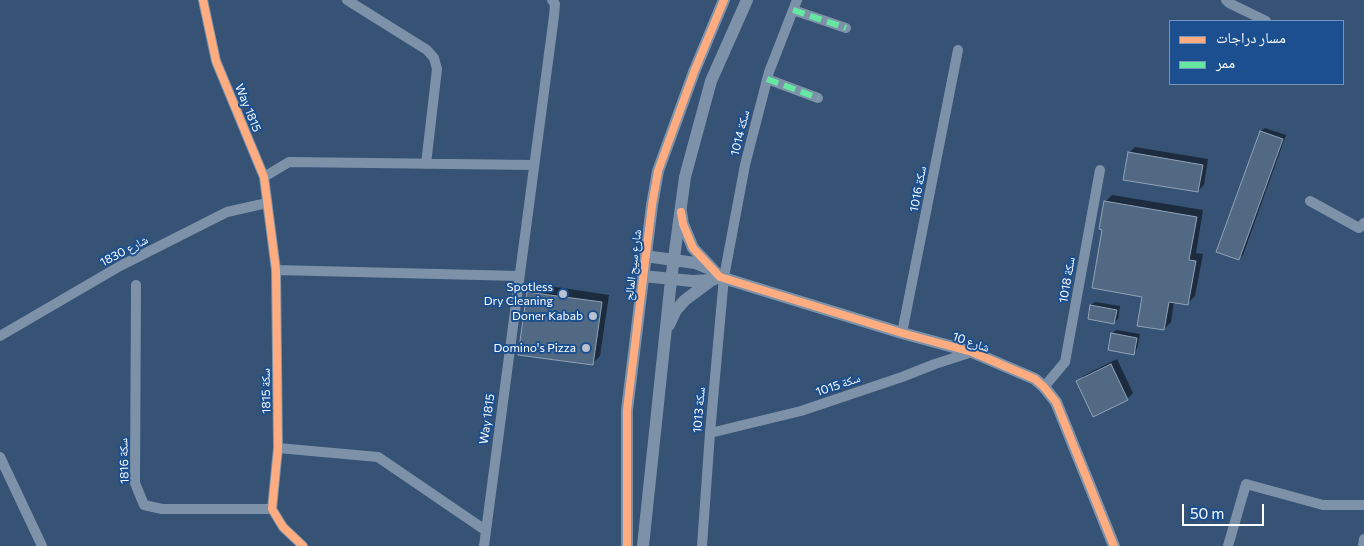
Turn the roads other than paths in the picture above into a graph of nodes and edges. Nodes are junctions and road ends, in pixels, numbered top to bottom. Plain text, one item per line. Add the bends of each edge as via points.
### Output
1 (203, 0) edge
2 (347, 0) edge
3 (552, 0) edge
4 (724, 0) edge
5 (747, 0) edge
6 (1226, 0) edge
7 (795, 5) edge
8 (1264, 20) edge
9 (846, 28) dead end
10 (958, 50) dead end
11 (767, 79) junction
12 (818, 98) dead end
13 (426, 164) junction
14 (533, 165) junction
15 (1100, 170) dead end
16 (264, 177) junction
17 (1310, 201) dead end
18 (267, 203) junction
19 (681, 212) junction
20 (1364, 222) edge
21 (269, 224) joint
22 (645, 256) junction
23 (673, 260) junction
24 (276, 270) junction
25 (519, 276) junction
26 (643, 276) junction
27 (717, 276) junction
28 (671, 280) junction
29 (136, 285) dead end
30 (665, 332) junction
31 (902, 333) junction
32 (0, 336) edge
33 (972, 352) junction
34 (1044, 387) junction
35 (710, 433) junction
36 (278, 448) junction
37 (0, 457) edge
38 (1364, 505) edge
39 (272, 509) junction
40 (485, 530) junction
41 (1364, 540) edge
42 (42, 546) edge
43 (303, 546) edge
44 (484, 546) edge
45 (627, 546) edge
46 (643, 546) edge
47 (702, 546) edge
48 (1114, 546) edge
49 (1228, 546) edge
50 (1363, 546) edge

1 - 16 street, Way 1815 via 216,61
2 - 13 street via 427,50 434,58 437,69
3 - 14 street, Way 1815 via 554,16
4 - 22 street, شارع سيح المالح via 658,171
5 - 19 street via 711,81 685,177
6 - 8 street
7 - 9 street
7 - 11 street, سكة 1014
10 - 31 street, سكة 1016
11 - 12 street
11 - 27 street, سكة 1014
13 - 14 street
13 - 16 street via 289,162
14 - 25 street, Way 1815
15 - 34 street, سكة 1018 via 1065,362
16 - 18 street, Way 1815
17 - 20 street via 1359,228
18 - 21 street, Way 1815
18 - 32 street, 1830 شارع via 227,212 120,266
19 - 23 street
19 - 27 street via 693,248
21 - 24 street, سكة 1815
22 - 23 street, شارع 10
22 - 26 street, شارع سيح المالح
23 - 27 street, شارع 10 via 704,266
23 - 28 street
24 - 25 street
24 - 36 street, سكة 1815
25 - 40 street, Way 1815
26 - 28 street
26 - 45 street, شارع سيح المالح via 627,410
27 - 28 street via 698,281
27 - 30 street via 685,300
27 - 31 street, شارع 10
27 - 35 street, سكة 1013
28 - 30 street
29 - 39 street, سكة 1816 via 135,483 144,505 162,509
30 - 46 street
31 - 33 street, شارع 10
33 - 34 street, شارع 10 via 1035,379
33 - 35 street, سكة 1015 via 802,411
34 - 48 street, شارع 10 via 1056,402
35 - 47 street, سكة 1013
36 - 39 street, سكة 1815
36 - 40 street via 378,457
37 - 42 street
38 - 49 street via 1323,505 1246,484
39 - 43 street via 283,528
40 - 44 street, Way 1815
41 - 50 street

